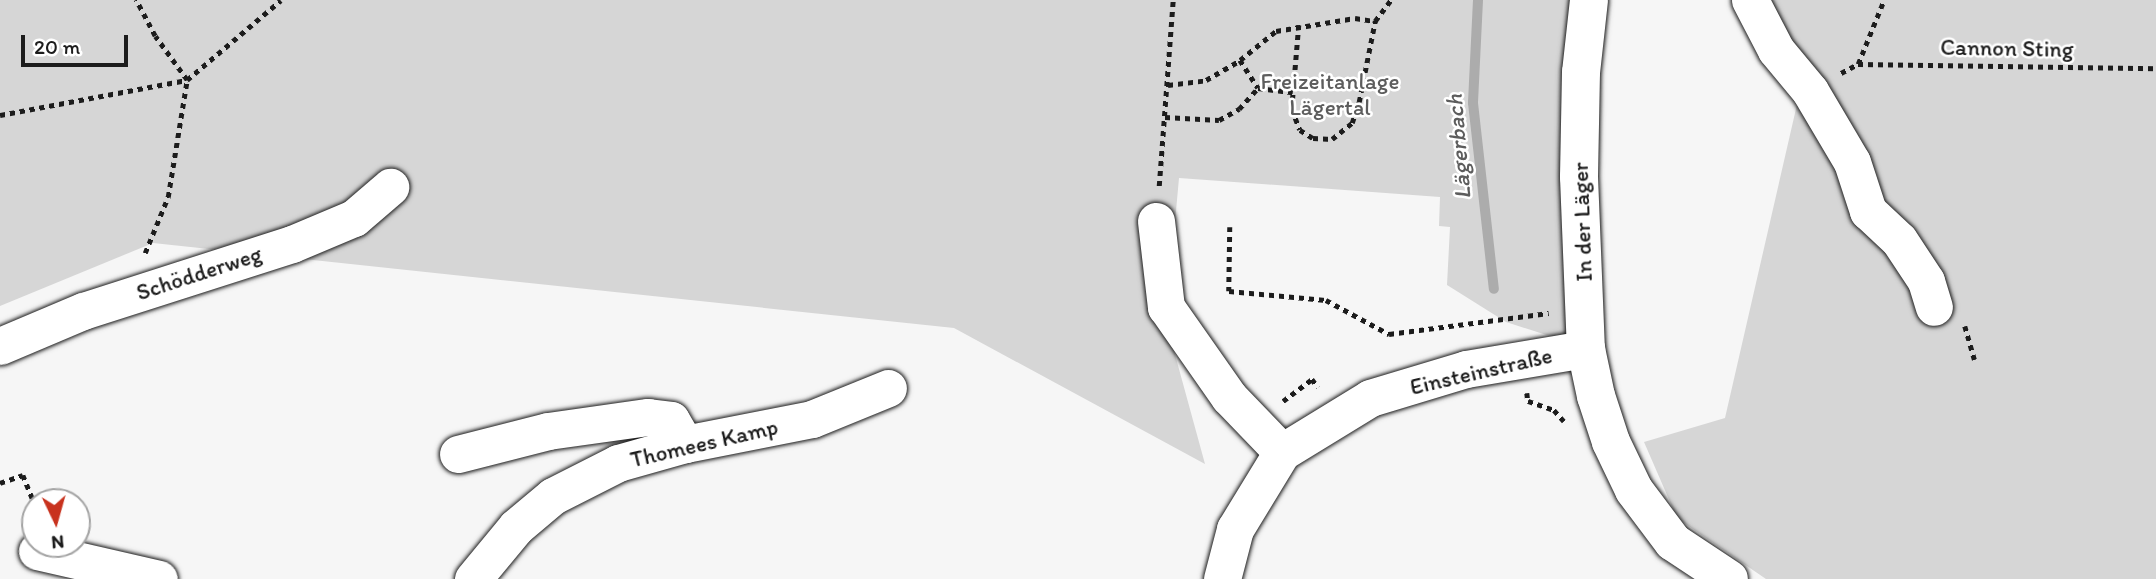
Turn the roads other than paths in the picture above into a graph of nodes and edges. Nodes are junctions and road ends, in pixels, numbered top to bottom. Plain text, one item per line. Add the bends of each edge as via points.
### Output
1 (1589, 0) edge
2 (1750, 0) edge
3 (390, 187) dead end
4 (1156, 221) road end
5 (1934, 307) dead end
6 (0, 346) edge
7 (1586, 349) junction
8 (888, 388) dead end
9 (685, 444) junction
10 (1282, 452) junction
11 (458, 454) dead end
12 (68, 558) edge
13 (159, 579) edge
14 (473, 579) edge
15 (1222, 579) edge
16 (1729, 579) edge

1 - 7 main road, In der Läger via 1581,72 1579,177
2 - 5 street via 1776,50 1810,91 1852,162 1867,211 1899,240 1926,281
3 - 6 street, Schödderweg via 354,218 292,244 83,311
4 - 10 street via 1166,307 1229,397
7 - 10 street, Einsteinstraße via 1466,369 1370,398
7 - 16 main road, In der Läger via 1611,442 1634,490 1674,542
8 - 9 street, Thomees Kamp via 812,419
9 - 11 street via 671,421 648,417 548,430
9 - 14 street, Thomees Kamp via 618,463 553,496 516,527
10 - 15 street, Einsteinstraße via 1236,529
12 - 13 street

